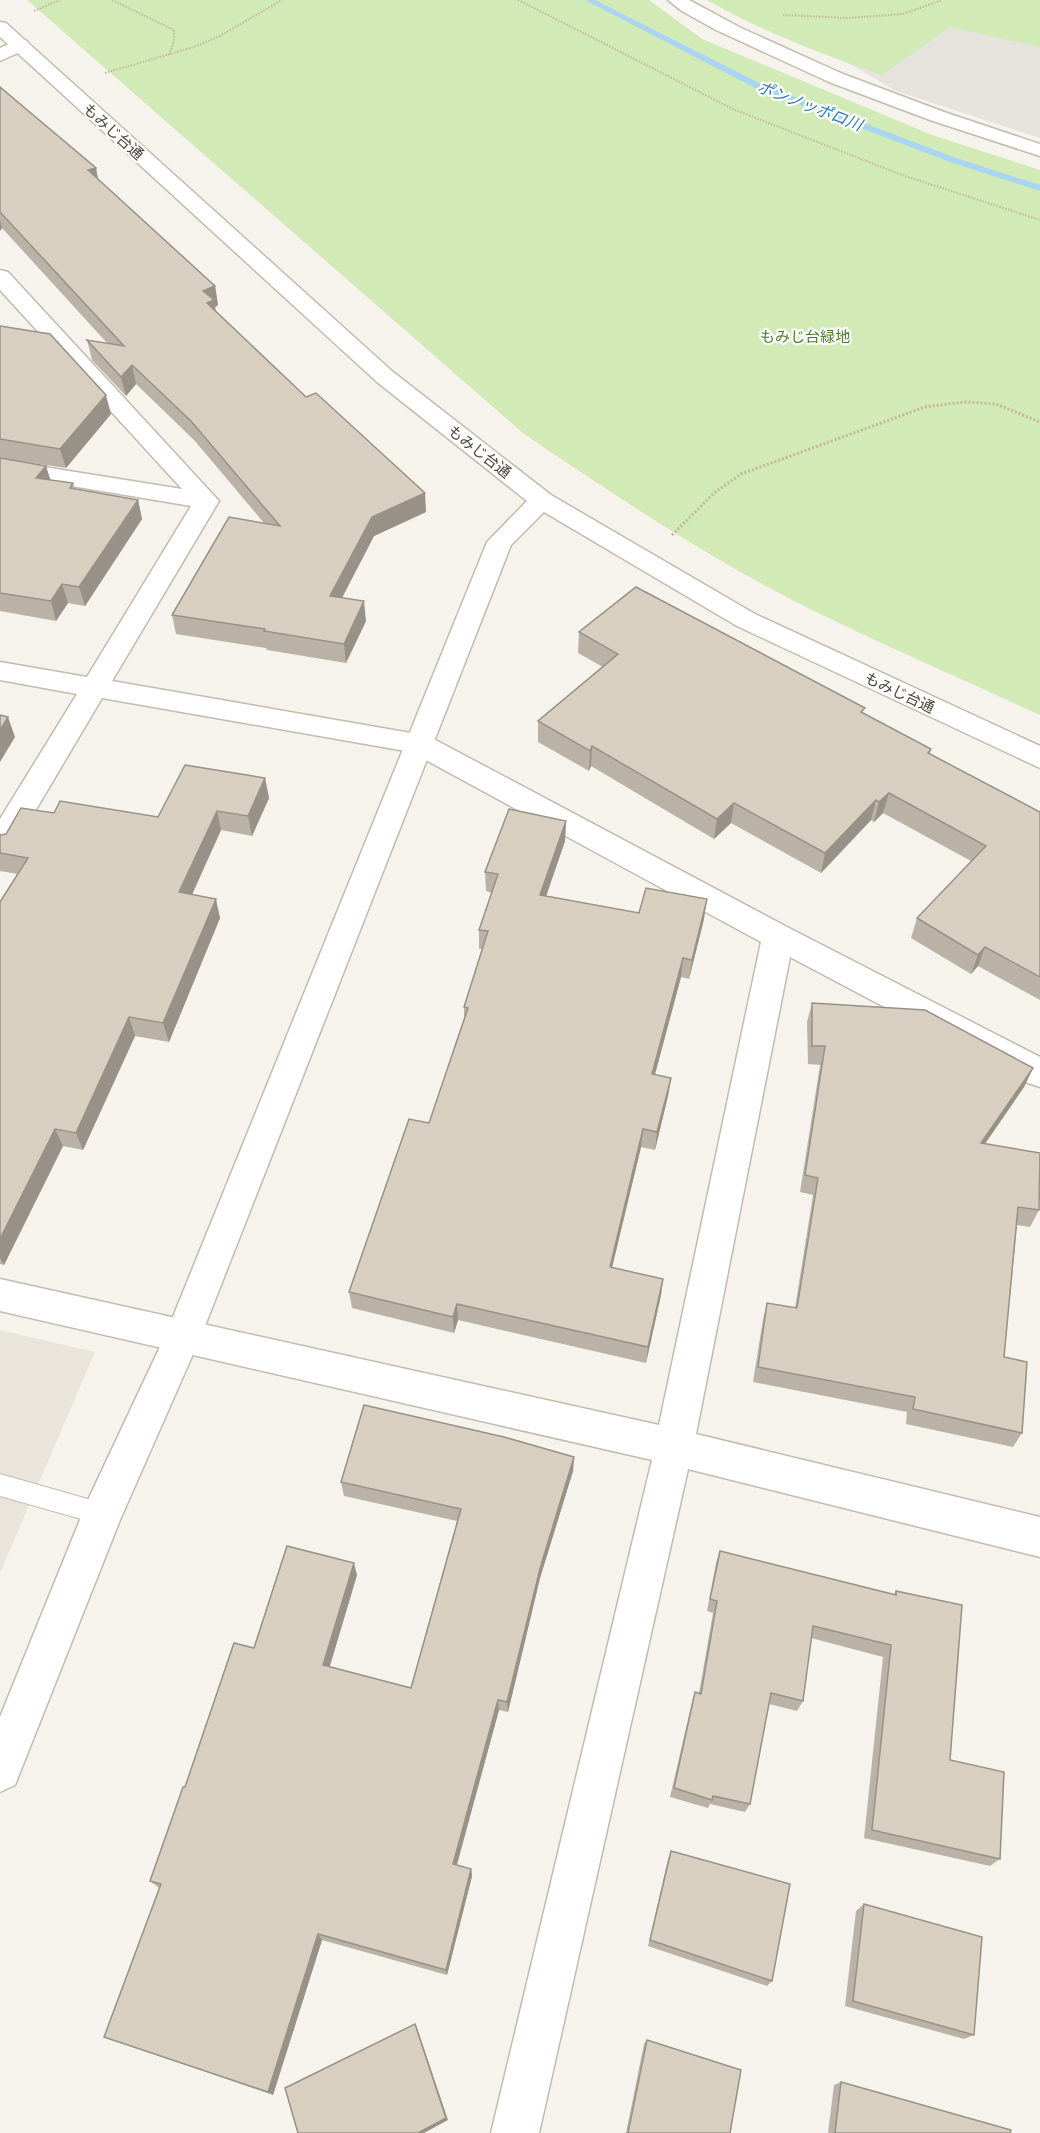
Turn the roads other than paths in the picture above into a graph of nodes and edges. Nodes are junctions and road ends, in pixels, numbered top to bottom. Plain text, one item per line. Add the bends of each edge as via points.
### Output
1 (677, 0) edge
2 (0, 27) edge
3 (20, 45) junction
4 (0, 55) edge
5 (1040, 150) edge
6 (4, 292) edge
7 (0, 467) edge
8 (543, 500) junction
9 (207, 501) junction
10 (0, 671) edge
11 (93, 687) junction
12 (418, 743) junction
13 (1040, 758) edge
14 (0, 844) edge
15 (778, 937) junction
16 (1040, 1073) edge
17 (0, 1295) edge
18 (183, 1336) junction
19 (674, 1447) junction
20 (0, 1485) edge
21 (102, 1514) junction
22 (1040, 1537) edge
23 (0, 1770) edge
24 (515, 2133) edge

1 - 5 street via 817,71
2 - 3 street, もみじ台通
3 - 4 street
3 - 8 street, もみじ台通 via 385,377
6 - 9 street
7 - 9 street
8 - 12 street via 500,542
8 - 13 street, もみじ台通 via 746,620
9 - 11 street
10 - 11 street
11 - 12 street
11 - 14 street
12 - 15 street
12 - 18 street
15 - 16 street
15 - 19 street
17 - 18 street
18 - 19 street
18 - 21 street
19 - 22 street
19 - 24 street
20 - 21 lane
21 - 23 street

